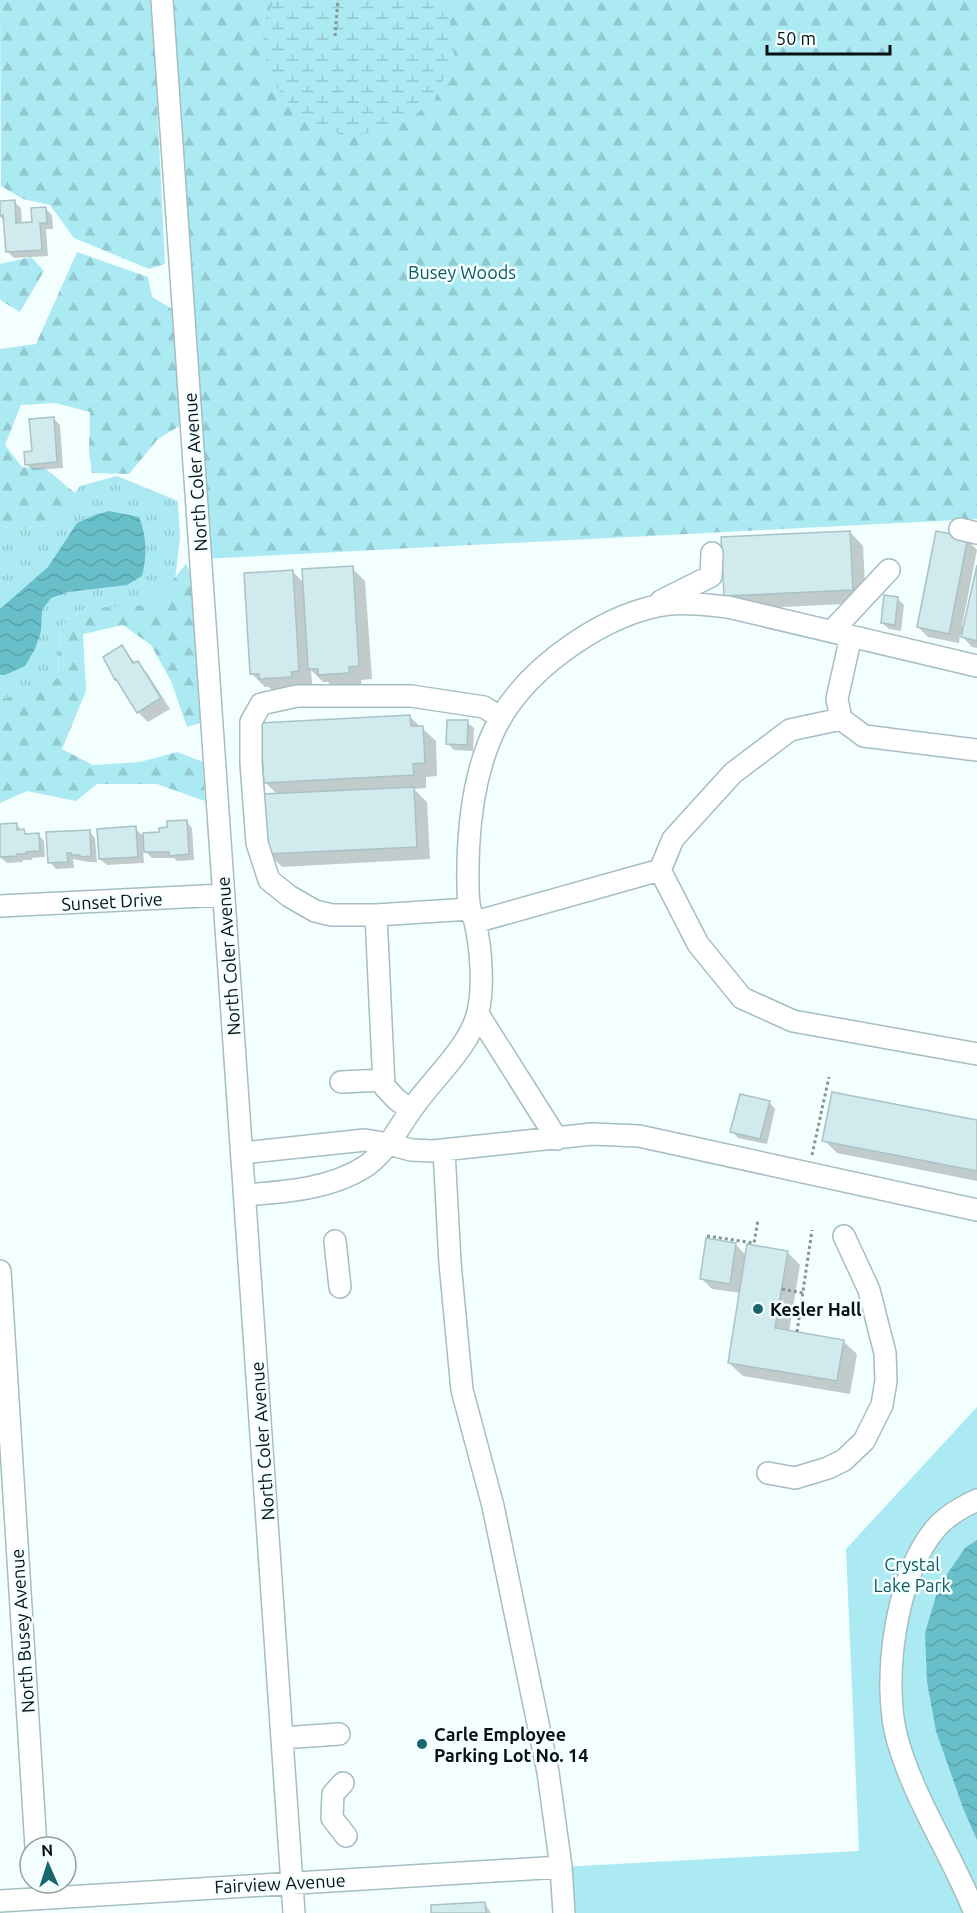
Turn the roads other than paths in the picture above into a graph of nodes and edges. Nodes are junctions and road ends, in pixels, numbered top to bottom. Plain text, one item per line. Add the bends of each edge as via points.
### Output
1 (162, 0) edge
2 (712, 554) dead end
3 (889, 570) dead end
4 (711, 576) junction
5 (728, 607) junction
6 (639, 612) junction
7 (841, 634) junction
8 (977, 666) edge
9 (501, 718) junction
10 (841, 719) junction
11 (977, 750) edge
12 (660, 870) junction
13 (224, 895) junction
14 (0, 906) edge
15 (376, 915) junction
16 (472, 915) junction
17 (478, 1014) junction
18 (977, 1054) edge
19 (384, 1080) junction
20 (341, 1082) dead end
21 (411, 1110) junction
22 (556, 1139) junction
23 (389, 1143) junction
24 (444, 1150) junction
25 (242, 1153) junction
26 (245, 1195) junction
27 (977, 1210) edge
28 (844, 1236) dead end
29 (335, 1241) dead end
30 (0, 1272) edge
31 (340, 1287) dead end
32 (768, 1473) dead end
33 (977, 1500) edge
34 (339, 1734) dead end
35 (282, 1738) junction
36 (343, 1783) dead end
37 (35, 1835) edge
38 (346, 1836) dead end
39 (561, 1867) junction
40 (292, 1882) junction
41 (39, 1898) edge
42 (0, 1901) edge
43 (294, 1913) edge
44 (564, 1913) edge
45 (975, 1913) edge

1 - 13 street, North Coler Avenue
2 - 4 street
3 - 7 street
4 - 5 street
4 - 6 street
5 - 6 street via 667,604
5 - 7 street
6 - 9 street via 610,623 558,654 528,682
7 - 8 street
7 - 10 street via 837,699
9 - 15 street via 484,707 411,696 297,696 261,704 251,722 251,763 257,843 269,880 315,911
9 - 16 street via 481,764 475,790 468,863
10 - 11 street via 864,736
10 - 12 street via 790,730 733,773 673,839
12 - 16 street
12 - 18 street via 698,944 742,998 793,1021
13 - 14 street, Sunset Drive
13 - 25 street, North Coler Avenue
15 - 16 street
15 - 19 street
16 - 17 street via 480,967
17 - 21 street via 466,1038
17 - 22 street
19 - 20 street
19 - 21 street via 384,1086 396,1100
21 - 23 street
22 - 24 street
22 - 27 street via 592,1134 639,1137
23 - 24 street via 411,1150
23 - 25 street via 365,1140
23 - 26 street via 366,1166 331,1182 294,1191
24 - 39 street via 462,1390 495,1514 548,1772
25 - 26 street, North Coler Avenue
26 - 35 street, North Coler Avenue
28 - 32 street via 868,1290 885,1353 882,1405 864,1441 844,1461 795,1478
29 - 31 street
30 - 37 street, North Busey Avenue
33 - 45 street via 936,1528 910,1574 896,1629 891,1687 893,1715 906,1766
34 - 35 street
35 - 40 street, North Coler Avenue
36 - 38 street via 333,1794 332,1818
39 - 40 street, Fairview Avenue
39 - 44 street
40 - 41 street, Fairview Avenue
40 - 43 street, North Coler Avenue
41 - 42 street, Fairview Avenue

